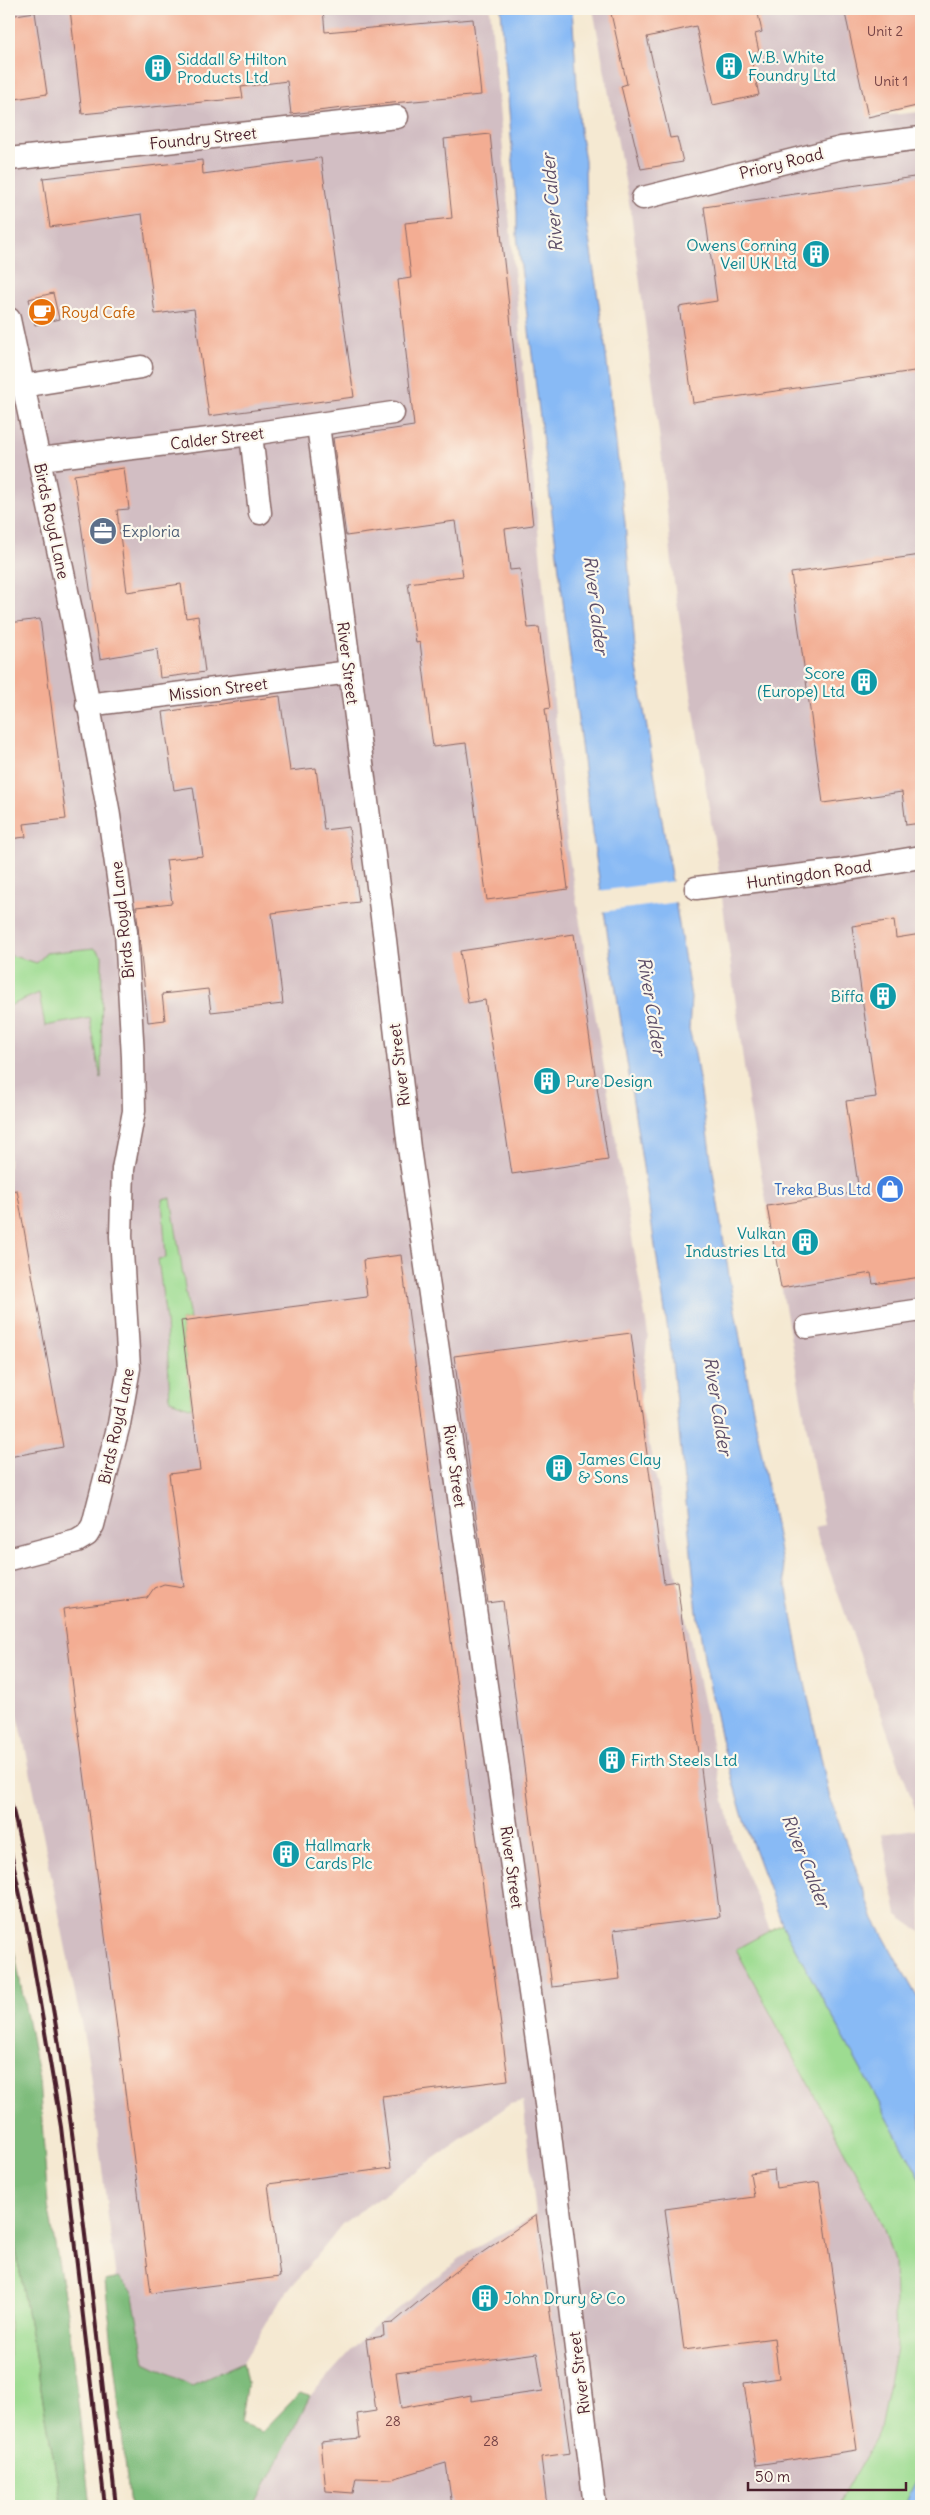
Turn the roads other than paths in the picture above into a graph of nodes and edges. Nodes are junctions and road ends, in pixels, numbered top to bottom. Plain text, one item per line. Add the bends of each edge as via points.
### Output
1 (397, 117) dead end
2 (921, 138) edge
3 (9, 159) edge
4 (643, 198) dead end
5 (9, 319) edge
6 (142, 367) dead end
7 (22, 386) junction
8 (393, 413) dead end
9 (318, 425) junction
10 (251, 434) junction
11 (40, 459) junction
12 (260, 513) dead end
13 (350, 672) junction
14 (87, 706) junction
15 (921, 857) edge
16 (696, 888) dead end
17 (921, 1310) edge
18 (807, 1326) dead end
19 (9, 1559) edge
20 (595, 2506) edge

1 - 3 street, Foundry Street
2 - 4 street, Priory Road via 841,148
5 - 7 street, Birds Royd Lane
6 - 7 street
7 - 11 street, Birds Royd Lane
8 - 9 street, Calder Street
9 - 10 street, Calder Street
9 - 13 street, River Street
10 - 11 street, Calder Street
10 - 12 street
11 - 14 street, Birds Royd Lane
13 - 14 street, Mission Street
13 - 20 street, River Street via 409,1148 548,2118
14 - 19 street, Birds Royd Lane via 108,809 126,932 134,1066 134,1111 123,1169 121,1208 129,1368 119,1424 93,1525 77,1541
15 - 16 street, Huntingdon Road
17 - 18 street

